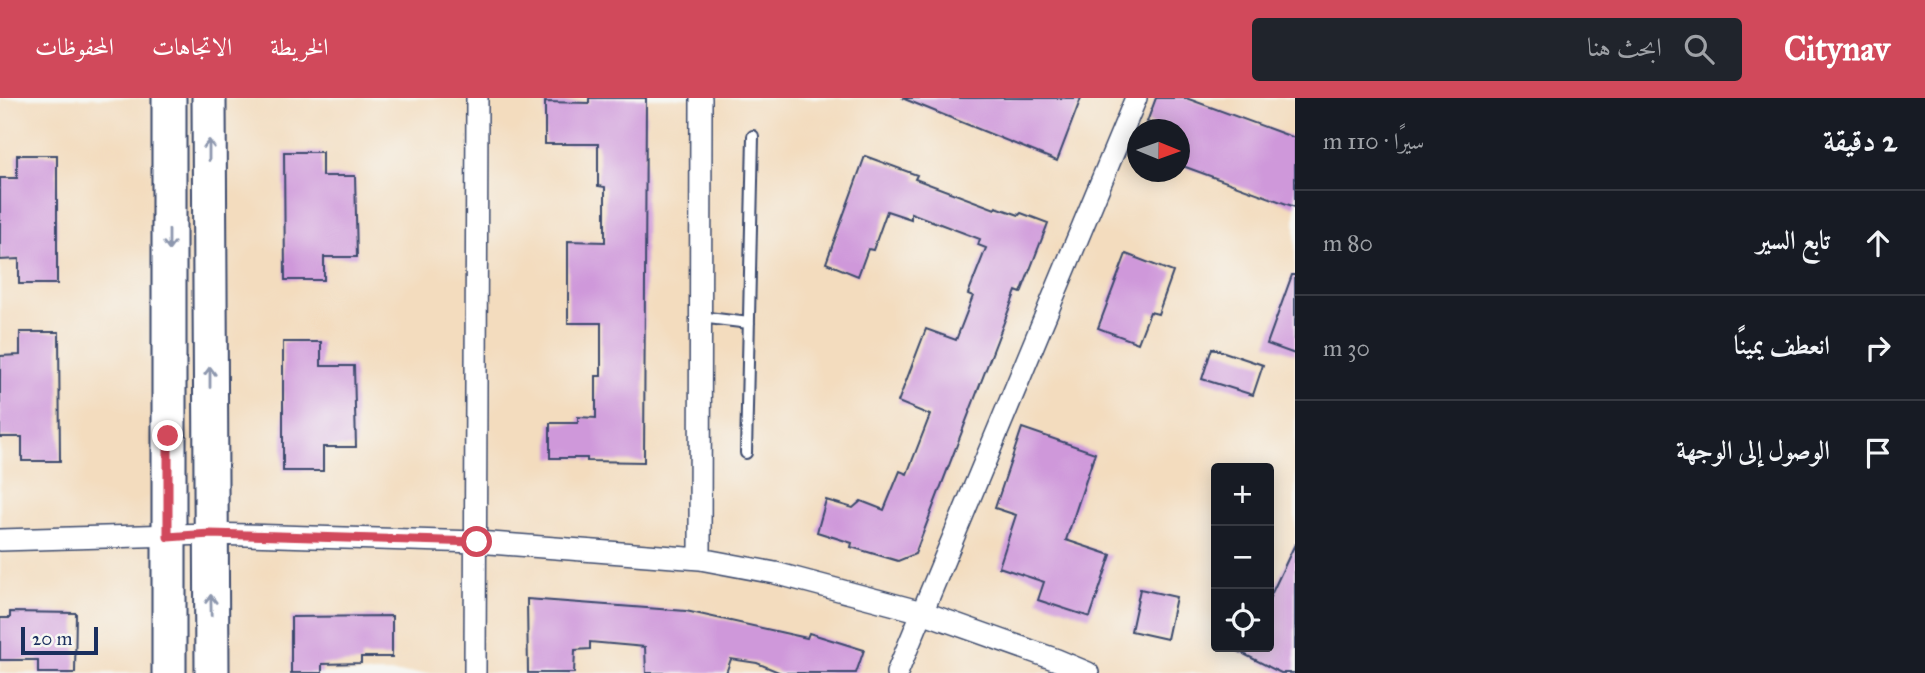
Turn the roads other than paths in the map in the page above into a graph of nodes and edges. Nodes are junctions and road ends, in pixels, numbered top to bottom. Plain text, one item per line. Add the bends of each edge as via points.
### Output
1 (169, 98) edge
2 (209, 98) edge
3 (477, 98) edge
4 (701, 98) edge
5 (1136, 98) edge
6 (753, 136) dead end
7 (700, 317) junction
8 (749, 323) junction
9 (746, 453) dead end
10 (210, 534) junction
11 (168, 537) junction
12 (0, 540) edge
13 (477, 542) junction
14 (700, 559) junction
15 (922, 612) junction
16 (169, 673) edge
17 (212, 673) edge
18 (475, 673) edge
19 (898, 673) edge
20 (1088, 673) edge

1 -> 11 main road
10 -> 2 main road
3 - 13 street
4 - 7 street
5 - 15 street
6 - 8 lane
7 - 8 lane
7 - 14 street
8 - 9 lane
10 - 11 street
10 - 13 street
17 -> 10 main road
11 - 12 street
11 - 16 main road
13 - 14 street
13 - 18 street
14 - 15 street via 775,572
15 - 19 street
15 - 20 street

